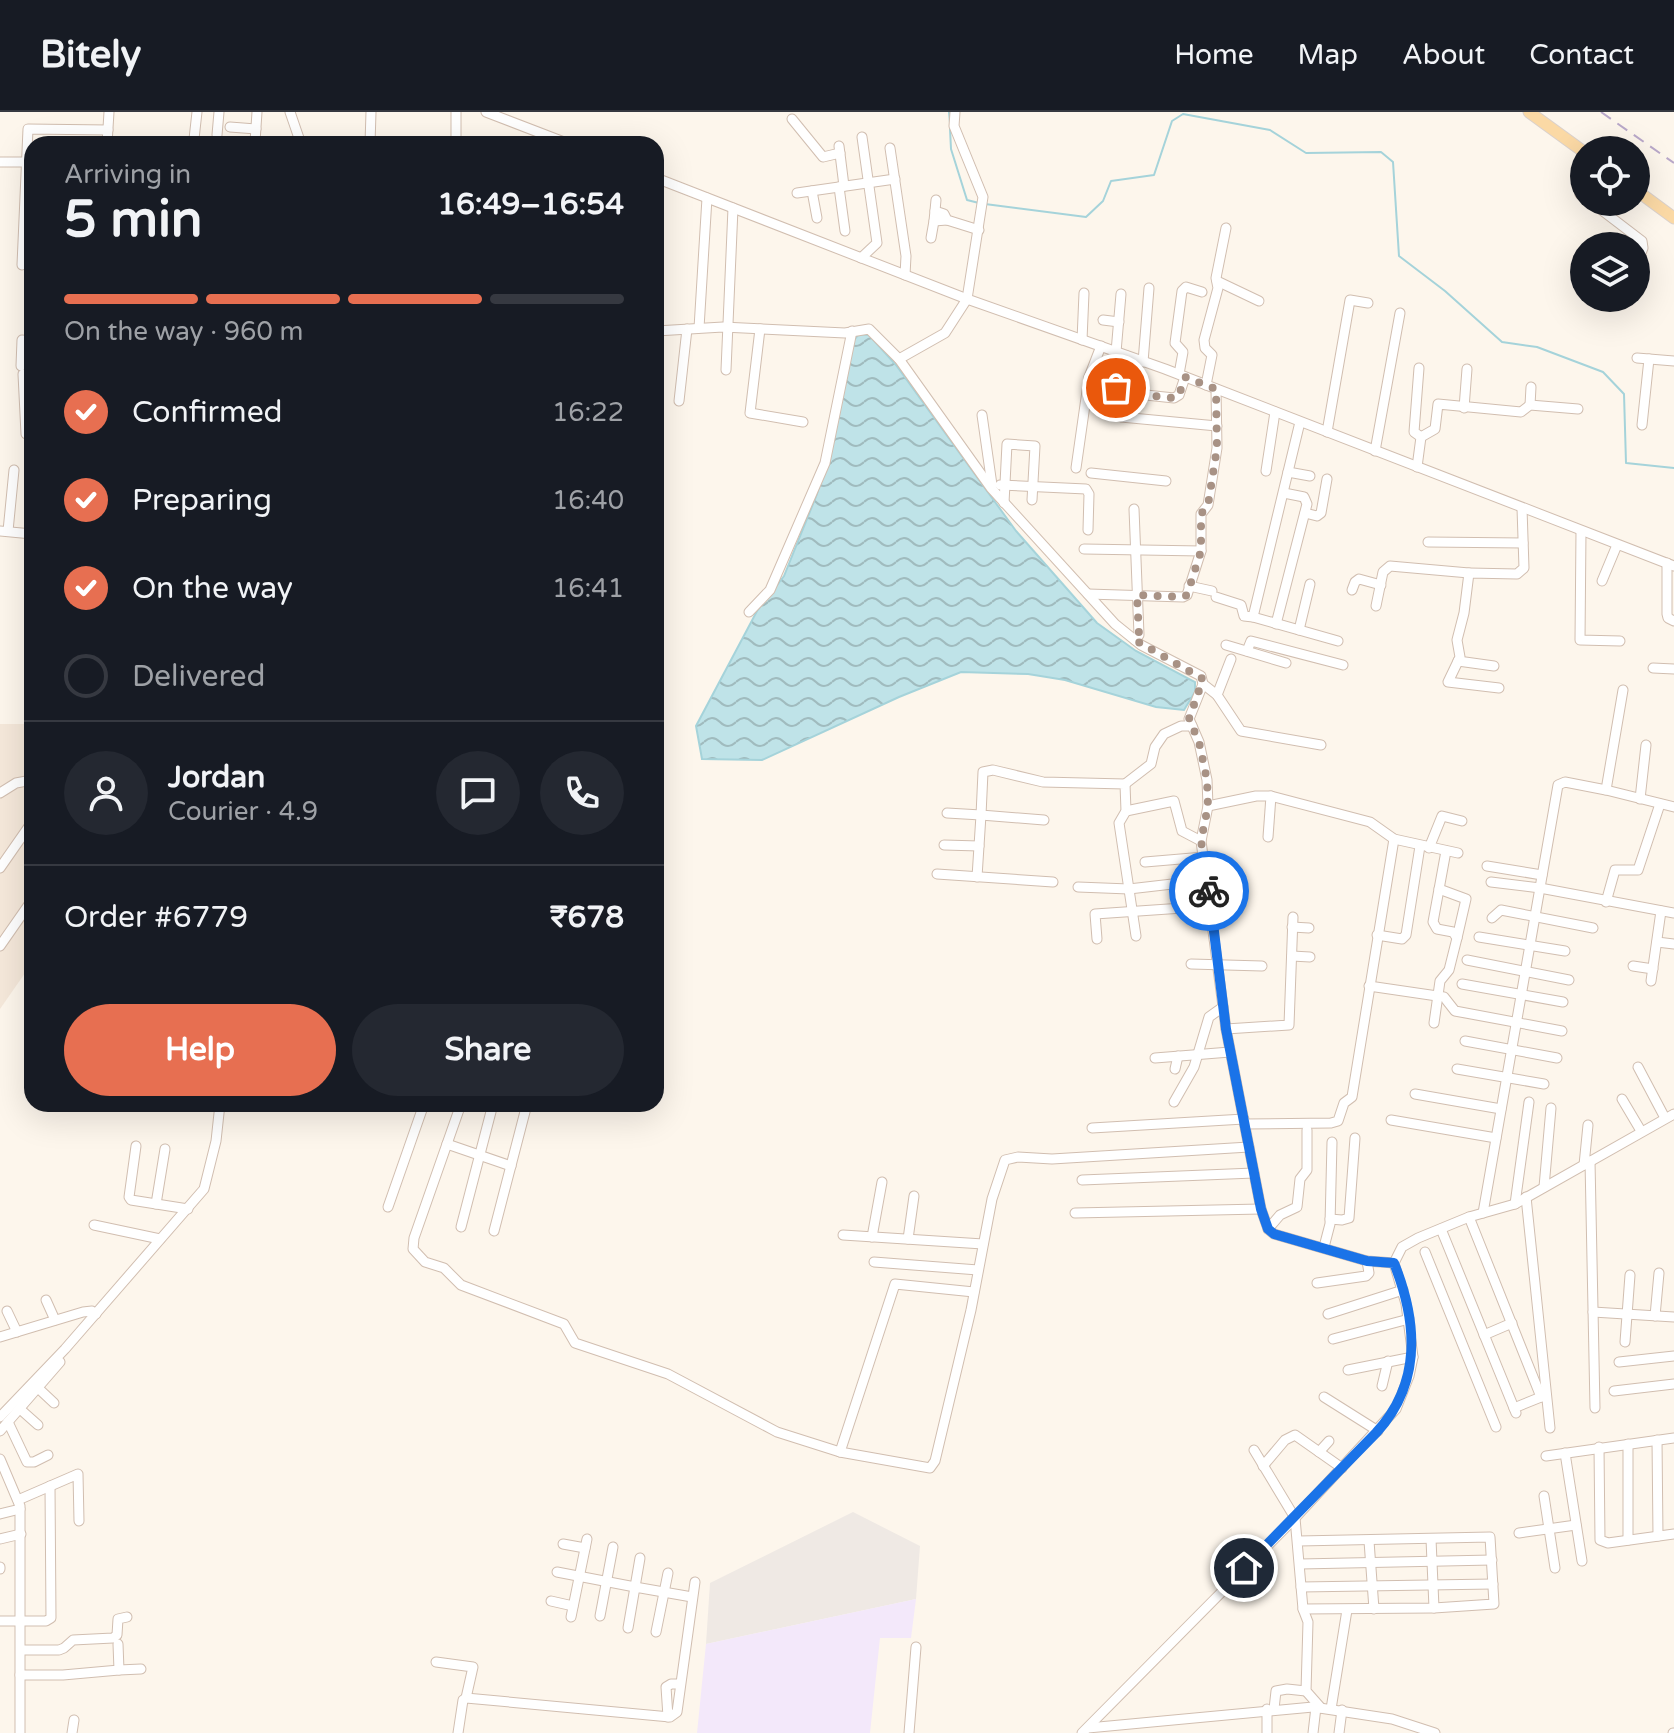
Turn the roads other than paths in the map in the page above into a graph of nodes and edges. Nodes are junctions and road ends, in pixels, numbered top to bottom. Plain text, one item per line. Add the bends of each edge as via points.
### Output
1 (109, 112) edge
2 (197, 112) edge
3 (219, 112) edge
4 (257, 112) edge
5 (290, 112) edge
6 (371, 112) edge
7 (456, 112) edge
8 (486, 112) edge
9 (955, 112) edge
10 (1529, 112) edge
11 (792, 119) dead end
12 (230, 127) dead end
13 (256, 129) junction
14 (108, 130) junction
15 (217, 135) dead end
16 (28, 136) edge
17 (108, 136) edge
18 (194, 136) edge
19 (255, 136) edge
20 (298, 136) edge
21 (370, 136) edge
22 (456, 136) edge
23 (548, 136) edge
24 (862, 137) dead end
25 (1570, 142) edge
26 (890, 148) dead end
27 (0, 162) edge
28 (24, 162) edge
29 (895, 179) junction
30 (664, 181) edge
31 (867, 183) junction
32 (841, 186) junction
33 (812, 191) junction
34 (797, 193) dead end
35 (707, 198) junction
36 (936, 200) dead end
37 (1650, 200) edge
38 (733, 208) junction
39 (935, 216) junction
40 (1609, 216) edge
41 (817, 218) dead end
42 (1674, 218) edge
43 (1226, 228) dead end
44 (979, 230) junction
45 (845, 231) dead end
46 (1630, 232) edge
47 (931, 238) dead end
48 (24, 239) edge
49 (861, 258) junction
50 (22, 265) dead end
51 (905, 275) junction
52 (1217, 281) junction
53 (1149, 288) dead end
54 (1202, 292) dead end
55 (1084, 293) dead end
56 (1121, 294) dead end
57 (967, 299) junction
58 (1259, 301) dead end
59 (1368, 303) dead end
60 (1400, 313) dead end
61 (1103, 320) dead end
62 (1119, 322) junction
63 (727, 327) junction
64 (699, 328) junction
65 (687, 329) junction
66 (760, 329) junction
67 (664, 330) edge
68 (852, 331) junction
69 (24, 340) edge
70 (1082, 340) junction
71 (1101, 346) junction
72 (1122, 354) junction
73 (1637, 358) dead end
74 (899, 359) junction
75 (1649, 359) junction
76 (1674, 361) edge
77 (1143, 362) junction
78 (1419, 368) dead end
79 (1467, 369) dead end
80 (726, 370) dead end
81 (1182, 376) junction
82 (1211, 387) junction
83 (1531, 387) dead end
84 (24, 395) edge
85 (679, 401) dead end
86 (1530, 405) junction
87 (1464, 408) junction
88 (1578, 409) dead end
89 (1275, 412) junction
90 (982, 415) dead end
91 (1121, 417) dead end
92 (803, 422) dead end
93 (1300, 422) junction
94 (1642, 425) dead end
95 (1217, 426) junction
96 (1327, 432) junction
97 (1421, 437) junction
98 (1375, 451) junction
99 (1417, 467) junction
100 (1076, 468) dead end
101 (14, 470) dead end
102 (1266, 471) dead end
103 (1288, 472) junction
104 (1310, 476) dead end
105 (1327, 479) dead end
106 (1166, 481) dead end
107 (990, 485) junction
108 (1005, 485) junction
109 (1033, 486) junction
110 (1088, 491) junction
111 (1284, 493) junction
112 (1032, 500) dead end
113 (1004, 503) junction
114 (1522, 508) junction
115 (1134, 509) dead end
116 (1305, 513) junction
117 (1088, 530) dead end
118 (4, 531) edge
119 (1581, 531) junction
120 (24, 533) edge
121 (1428, 542) dead end
122 (1523, 543) junction
123 (1617, 545) junction
124 (1084, 549) dead end
125 (1136, 550) junction
126 (1201, 551) junction
127 (1670, 565) edge
128 (1469, 573) junction
129 (1602, 581) dead end
130 (1310, 584) dead end
131 (1381, 585) junction
132 (1189, 586) junction
133 (1352, 590) dead end
134 (1088, 594) junction
135 (1137, 595) junction
136 (1376, 606) dead end
137 (749, 612) dead end
138 (1253, 617) junction
139 (1674, 621) edge
140 (1273, 623) junction
141 (1299, 630) junction
142 (1135, 640) junction
143 (1338, 641) dead end
144 (1620, 641) dead end
145 (1264, 643) junction
146 (1226, 645) dead end
147 (1247, 651) junction
148 (1231, 659) dead end
149 (1459, 659) junction
150 (1286, 663) dead end
151 (1343, 665) dead end
152 (1494, 666) dead end
153 (1653, 668) dead end
154 (1674, 669) edge
155 (1203, 684) junction
156 (1499, 688) dead end
157 (1623, 690) dead end
158 (1217, 695) junction
159 (1192, 726) junction
160 (1321, 745) dead end
161 (1646, 745) dead end
162 (24, 782) edge
163 (1125, 784) junction
164 (1606, 790) junction
165 (0, 793) edge
166 (1271, 796) junction
167 (1640, 799) junction
168 (1660, 804) junction
169 (1208, 806) junction
170 (1674, 807) edge
171 (1126, 811) junction
172 (947, 813) dead end
173 (981, 815) junction
174 (1044, 820) dead end
175 (1462, 821) dead end
176 (24, 834) edge
177 (1268, 837) dead end
178 (1394, 839) junction
179 (1201, 841) junction
180 (944, 845) dead end
181 (979, 846) junction
182 (1424, 847) junction
183 (1446, 851) junction
184 (1458, 853) dead end
185 (1204, 857) junction
186 (1145, 862) dead end
187 (1487, 866) dead end
188 (0, 868) edge
189 (937, 874) dead end
190 (1542, 875) junction
191 (977, 877) junction
192 (1207, 880) junction
193 (1053, 882) dead end
194 (1491, 882) dead end
195 (1078, 887) dead end
196 (1540, 888) junction
197 (1129, 889) junction
198 (1439, 889) junction
199 (1606, 902) junction
200 (1212, 906) junction
201 (24, 909) edge
202 (1661, 911) junction
203 (1132, 913) junction
204 (1674, 913) edge
205 (1535, 916) junction
206 (1492, 918) dead end
207 (1309, 928) dead end
208 (1593, 928) dead end
209 (4, 932) edge
210 (1377, 935) junction
211 (1136, 936) dead end
212 (1479, 937) dead end
213 (1457, 938) junction
214 (1097, 939) dead end
215 (1657, 942) junction
216 (1674, 944) edge
217 (0, 946) edge
218 (1530, 946) junction
219 (1565, 951) dead end
220 (1292, 956) junction
221 (1310, 957) dead end
222 (1467, 960) dead end
223 (1191, 964) dead end
224 (1219, 966) junction
225 (1262, 966) dead end
226 (1633, 966) dead end
227 (1653, 969) junction
228 (1525, 973) junction
229 (1569, 980) dead end
230 (1651, 981) dead end
231 (1462, 984) dead end
232 (1369, 986) junction
233 (1521, 995) junction
234 (1437, 996) junction
235 (1563, 1002) dead end
236 (1223, 1007) junction
237 (1434, 1023) dead end
238 (1516, 1023) junction
239 (1226, 1029) junction
240 (1562, 1031) dead end
241 (1465, 1041) dead end
242 (1511, 1050) junction
243 (1230, 1052) junction
244 (1196, 1055) junction
245 (1178, 1056) junction
246 (1155, 1058) dead end
247 (1557, 1058) dead end
248 (1638, 1067) dead end
249 (1175, 1069) dead end
250 (1457, 1069) dead end
251 (1506, 1077) junction
252 (1544, 1084) dead end
253 (1415, 1094) dead end
254 (1622, 1099) dead end
255 (1174, 1102) dead end
256 (1529, 1102) dead end
257 (1551, 1108) dead end
258 (1501, 1109) junction
259 (219, 1112) edge
260 (421, 1112) edge
261 (458, 1112) edge
262 (491, 1112) edge
263 (525, 1112) edge
264 (1669, 1116) edge
265 (1391, 1120) dead end
266 (1244, 1122) junction
267 (1588, 1125) dead end
268 (1092, 1128) dead end
269 (1307, 1130) dead end
270 (1641, 1131) junction
271 (1355, 1138) dead end
272 (1496, 1138) junction
273 (1332, 1142) dead end
274 (447, 1144) junction
275 (136, 1146) dead end
276 (1249, 1147) junction
277 (165, 1149) dead end
278 (480, 1155) junction
279 (1587, 1163) junction
280 (511, 1166) junction
281 (1254, 1173) junction
282 (1082, 1180) dead end
283 (882, 1182) dead end
284 (1544, 1187) junction
285 (914, 1196) dead end
286 (1526, 1197) junction
287 (156, 1204) junction
288 (1515, 1204) junction
289 (388, 1207) dead end
290 (188, 1209) junction
291 (1261, 1209) junction
292 (1075, 1213) dead end
293 (1483, 1213) junction
294 (1469, 1217) junction
295 (1330, 1219) junction
296 (94, 1225) dead end
297 (461, 1227) dead end
298 (1268, 1229) junction
299 (1441, 1229) junction
300 (494, 1231) dead end
301 (843, 1235) dead end
302 (872, 1237) junction
303 (1419, 1238) junction
304 (160, 1239) junction
305 (908, 1239) junction
306 (983, 1244) junction
307 (1324, 1247) junction
308 (1367, 1261) junction
309 (874, 1262) dead end
310 (1394, 1263) junction
311 (978, 1270) junction
312 (1659, 1273) dead end
313 (1630, 1275) dead end
314 (1317, 1283) dead end
315 (1403, 1290) junction
316 (974, 1292) junction
317 (46, 1300) dead end
318 (7, 1311) dead end
319 (1593, 1312) junction
320 (1627, 1313) junction
321 (96, 1314) junction
322 (1328, 1314) dead end
323 (1655, 1316) junction
324 (1674, 1317) edge
325 (1409, 1319) junction
326 (55, 1320) junction
327 (1512, 1323) junction
328 (17, 1332) junction
329 (1484, 1335) junction
330 (0, 1337) edge
331 (1333, 1339) dead end
332 (1625, 1342) dead end
333 (1674, 1356) edge
334 (1413, 1357) junction
335 (1388, 1361) junction
336 (60, 1362) dead end
337 (1619, 1362) dead end
338 (1348, 1370) dead end
339 (1674, 1384) edge
340 (1382, 1386) dead end
341 (38, 1388) junction
342 (1614, 1391) dead end
343 (1544, 1396) junction
344 (1324, 1397) dead end
345 (54, 1403) dead end
346 (1595, 1408) dead end
347 (20, 1409) junction
348 (4, 1419) edge
349 (38, 1425) dead end
350 (1496, 1427) dead end
351 (1550, 1428) dead end
352 (0, 1431) edge
353 (1378, 1431) junction
354 (1674, 1438) edge
355 (1657, 1440) junction
356 (1329, 1441) dead end
357 (1628, 1444) junction
358 (1599, 1447) junction
359 (1254, 1450) dead end
360 (840, 1452) junction
361 (1319, 1452) junction
362 (1565, 1453) junction
363 (48, 1455) dead end
364 (1546, 1456) dead end
365 (0, 1459) edge
366 (1263, 1466) junction
367 (1342, 1468) junction
368 (50, 1486) junction
369 (1544, 1496) dead end
370 (19, 1505) junction
371 (0, 1514) edge
372 (1295, 1518) junction
373 (79, 1521) dead end
374 (1576, 1525) junction
375 (1549, 1529) junction
376 (1519, 1533) dead end
377 (21, 1534) junction
378 (1674, 1534) edge
379 (1658, 1536) junction
380 (0, 1539) edge
381 (1431, 1539) junction
382 (1628, 1540) junction
383 (1299, 1541) junction
384 (1369, 1541) junction
385 (563, 1544) dead end
386 (613, 1547) dead end
387 (640, 1558) dead end
388 (1492, 1560) junction
389 (1582, 1561) dead end
390 (1431, 1562) junction
391 (1300, 1564) junction
392 (1372, 1564) junction
393 (1555, 1568) dead end
394 (557, 1572) dead end
395 (668, 1573) dead end
396 (579, 1577) junction
397 (607, 1581) junction
398 (695, 1582) dead end
399 (1493, 1584) junction
400 (1433, 1585) junction
401 (635, 1587) junction
402 (1301, 1587) junction
403 (1372, 1587) junction
404 (663, 1592) junction
405 (692, 1597) junction
406 (551, 1601) dead end
407 (1434, 1608) junction
408 (1303, 1609) junction
409 (1374, 1609) junction
410 (1347, 1610) junction
411 (600, 1616) dead end
412 (127, 1617) dead end
413 (0, 1621) edge
414 (21, 1622) junction
415 (628, 1628) dead end
416 (656, 1632) dead end
417 (118, 1644) dead end
418 (916, 1647) dead end
419 (21, 1650) junction
420 (436, 1662) dead end
421 (141, 1669) dead end
422 (119, 1670) junction
423 (20, 1675) junction
424 (1306, 1691) junction
425 (466, 1698) junction
426 (1328, 1708) junction
427 (1271, 1709) junction
428 (74, 1720) dead end
429 (1111, 1730) edge
430 (1085, 1731) edge
431 (20, 1733) edge
432 (72, 1733) edge
433 (458, 1733) edge
434 (909, 1733) edge
435 (1267, 1733) edge
436 (1313, 1733) edge
437 (1339, 1733) edge
438 (1435, 1733) edge

1 - 14 street
2 - 18 street
3 - 15 street
4 - 13 street
5 - 20 street
6 - 21 street
7 - 22 street
8 - 23 street
9 - 44 street via 954,126 983,204
10 - 25 main road
11 - 32 street via 823,157 839,150
12 - 13 street
13 - 19 street
14 - 16 street via 28,129
14 - 17 street
24 - 31 street
26 - 29 street
27 - 28 street
29 - 31 street
29 - 51 street
30 - 35 street
31 - 32 street
31 - 49 street via 877,243
32 - 33 street
32 - 45 street
33 - 34 street
33 - 41 street
35 - 38 street
35 - 64 street
36 - 39 street
37 - 42 main road
38 - 49 street
38 - 63 street
39 - 44 street via 944,214 947,220
39 - 47 street
40 - 46 street
43 - 52 street
44 - 57 street
48 - 50 street
49 - 51 street
51 - 57 street
52 - 58 street
52 - 82 street via 1204,340 1212,355
53 - 77 street
54 - 81 street via 1186,287 1182,291 1175,343 1183,352
55 - 70 street
56 - 62 street
57 - 70 street
57 - 74 street via 945,333
59 - 96 street via 1350,300
60 - 98 street
61 - 62 street
62 - 72 street
63 - 64 street
63 - 66 street
63 - 80 street
64 - 65 street
65 - 67 street
65 - 85 street
66 - 68 street
66 - 92 street via 750,413
68 - 74 street via 869,329
68 - 137 street via 825,463 770,590
69 - 84 street
70 - 71 street
71 - 72 street
71 - 100 street via 1089,377
72 - 77 street
72 - 81 street via 1118,392 1174,398
73 - 75 street
74 - 107 street
75 - 76 street
75 - 94 street
77 - 81 street
78 - 97 street via 1414,432
79 - 87 street
81 - 82 street
82 - 89 street
82 - 95 street
83 - 86 street
86 - 87 street via 1521,412
86 - 88 street
87 - 97 street via 1438,404 1435,429
89 - 93 street
89 - 102 street
90 - 107 street
91 - 95 street
93 - 96 street
93 - 103 street
95 - 126 street via 1208,505 1201,514
96 - 98 street
97 - 99 street
98 - 99 street
99 - 114 street
101 - 118 street
103 - 104 street
103 - 111 street
105 - 116 street via 1321,513
106 - 110 street via 1091,468
107 - 108 street
107 - 113 street
108 - 109 street
108 - 109 street via 1009,444 1035,446
108 - 113 street
109 - 110 street
109 - 112 street
110 - 117 street
111 - 116 street via 1304,497
111 - 138 street
113 - 134 street
114 - 119 street
114 - 122 street
115 - 125 street
116 - 140 street
118 - 120 street
119 - 123 street
119 - 144 street via 1580,640
121 - 122 street
122 - 128 street via 1522,572
123 - 127 street
123 - 129 street
124 - 125 street
125 - 126 street
125 - 135 street
126 - 132 street
127 - 139 street via 1667,614
128 - 131 street via 1390,566
128 - 149 street
130 - 141 street
131 - 133 street via 1359,579
131 - 136 street
132 - 135 street via 1183,597
132 - 138 street via 1241,605 1244,616
134 - 135 street
134 - 142 street
135 - 142 street
138 - 140 street
140 - 141 street
140 - 145 street
141 - 143 street
142 - 155 street via 1201,676
145 - 147 street via 1251,641
145 - 151 street
146 - 147 street
147 - 150 street
148 - 158 street
149 - 152 street
149 - 156 street via 1448,682
153 - 154 street
155 - 158 street
155 - 159 street via 1189,716
157 - 164 street
158 - 160 street via 1241,731
159 - 163 street via 1164,734 1151,764
159 - 169 street via 1207,780
161 - 167 street
162 - 165 street
163 - 171 street
163 - 173 street via 1043,782 987,769 982,776
164 - 167 street
164 - 190 street via 1558,785
166 - 169 street
166 - 177 street
166 - 178 street via 1370,822
167 - 168 street
168 - 170 street
168 - 199 street via 1638,870 1615,870
169 - 179 street
171 - 179 street via 1174,801 1182,831
171 - 197 street via 1119,825
172 - 173 street
173 - 174 street
173 - 181 street
175 - 182 street via 1442,816
176 - 188 street
178 - 182 street
178 - 210 street
179 - 185 street
180 - 181 street
181 - 191 street
182 - 183 street
182 - 210 street via 1406,935
183 - 184 street
183 - 198 street
185 - 186 street
185 - 192 street
187 - 190 street
189 - 191 street
190 - 196 street
191 - 193 street
192 - 197 street
192 - 200 street
194 - 196 street
195 - 197 street
196 - 199 street
196 - 205 street
197 - 203 street
198 - 213 street via 1434,927
198 - 213 street via 1466,899
199 - 202 street
200 - 203 street
200 - 224 street
201 - 209 street
202 - 204 street
202 - 215 street
203 - 211 street
203 - 214 street via 1095,915
205 - 206 street via 1501,910
205 - 208 street
205 - 218 street
207 - 220 street via 1292,922
209 - 217 street
210 - 232 street
212 - 218 street
213 - 234 street
215 - 216 street
215 - 227 street
218 - 219 street
218 - 228 street
220 - 221 street
220 - 239 street via 1289,1025
222 - 228 street
223 - 224 street
224 - 225 street
224 - 236 street
226 - 227 street
227 - 230 street
228 - 229 street
228 - 233 street
231 - 233 street
232 - 234 street
232 - 266 street via 1352,1097 1338,1121
233 - 235 street
233 - 238 street
234 - 237 street
234 - 238 street via 1447,999 1455,1011
236 - 239 street
236 - 244 street via 1209,1017
238 - 240 street
238 - 242 street
239 - 243 street
241 - 242 street
242 - 247 street
242 - 251 street
243 - 244 street
243 - 266 street
244 - 245 street
244 - 255 street
245 - 246 street
245 - 249 street
248 - 264 street
250 - 251 street
251 - 252 street
251 - 258 street
253 - 258 street
254 - 270 street
256 - 288 street
257 - 284 street
258 - 272 street
259 - 290 street via 204,1189
260 - 289 street
261 - 274 street
262 - 278 street
263 - 280 street
264 - 270 street
265 - 272 street
266 - 268 street
266 - 276 street
267 - 279 street
269 - 298 street via 1307,1170 1300,1179 1297,1207
270 - 279 street
271 - 295 street via 1349,1218
272 - 293 street
273 - 295 street
274 - 278 street
274 - 360 street via 414,1238 420,1259 444,1268 461,1285 564,1324 575,1343 668,1374 777,1432
275 - 287 street via 129,1197
276 - 281 street
276 - 306 street via 1010,1158 992,1199
277 - 287 street
278 - 280 street
278 - 297 street
279 - 284 street
279 - 319 street
280 - 300 street
281 - 282 street
281 - 291 street
283 - 302 street
284 - 286 street
285 - 305 street
286 - 288 street
286 - 343 street
287 - 290 street
288 - 293 street
290 - 304 street
291 - 292 street
291 - 298 street
293 - 294 street
294 - 299 street
294 - 327 street
295 - 307 street
296 - 304 street
298 - 307 street
299 - 303 street
299 - 329 street
301 - 302 street
302 - 305 street
303 - 310 street via 1402,1247
303 - 350 street
304 - 321 street
305 - 306 street
306 - 311 street
307 - 308 street
308 - 310 street
308 - 314 street via 1366,1276
309 - 311 street
310 - 315 street
311 - 316 street
312 - 323 street
313 - 320 street
315 - 322 street
315 - 325 street
316 - 360 street via 895,1284
316 - 360 street via 933,1466
317 - 326 street
318 - 328 street
319 - 320 street
319 - 346 street
320 - 323 street
320 - 332 street
321 - 326 street
321 - 348 street
323 - 324 street
325 - 331 street
325 - 334 street
326 - 328 street
327 - 329 street
327 - 343 street
328 - 330 street
329 - 343 street via 1515,1410
333 - 337 street
334 - 335 street
334 - 353 street via 1396,1409
335 - 338 street
335 - 340 street
336 - 341 street
339 - 342 street
341 - 345 street
341 - 347 street
343 - 351 street
344 - 353 street
347 - 348 street
347 - 349 street
348 - 352 street
348 - 363 street via 27,1462
353 - 367 street
354 - 355 street
355 - 357 street
355 - 379 street
356 - 361 street
357 - 358 street
357 - 382 street
358 - 362 street
358 - 382 street via 1600,1540
359 - 366 street
361 - 366 street via 1291,1435
361 - 367 street
362 - 364 street
362 - 374 street
365 - 370 street
366 - 372 street
367 - 372 street
368 - 370 street
368 - 373 street via 78,1474
368 - 414 street via 51,1618
369 - 375 street
370 - 371 street
370 - 377 street
372 - 383 street
372 - 430 street
374 - 375 street
374 - 389 street
375 - 376 street
375 - 393 street
377 - 380 street
377 - 414 street
378 - 379 street
379 - 382 street
381 - 384 street
381 - 388 street via 1490,1537
381 - 390 street
383 - 384 street
383 - 391 street
384 - 392 street
385 - 396 street via 586,1543
386 - 397 street
387 - 401 street
388 - 390 street
388 - 399 street
390 - 392 street
390 - 400 street
391 - 392 street
391 - 402 street
392 - 403 street
394 - 396 street
395 - 404 street
396 - 397 street
396 - 406 street via 572,1612
397 - 401 street
397 - 411 street
398 - 405 street
399 - 400 street
399 - 407 street via 1491,1606
400 - 403 street
400 - 407 street
401 - 404 street
401 - 415 street
402 - 403 street
402 - 408 street
403 - 409 street
404 - 405 street
404 - 416 street
405 - 425 street via 677,1712 668,1717
407 - 409 street
408 - 410 street
408 - 424 street via 1308,1622
409 - 410 street
410 - 426 street
412 - 419 street via 118,1619 113,1638 73,1640 59,1650
413 - 414 street
414 - 419 street
417 - 422 street
418 - 434 street
419 - 423 street
420 - 425 street via 473,1667
421 - 422 street
422 - 423 street
423 - 431 street
424 - 426 street
424 - 427 street via 1276,1691
425 - 433 street
426 - 427 street
426 - 436 street
426 - 437 street
426 - 438 street
427 - 429 street
427 - 435 street
428 - 432 street
429 - 430 street

